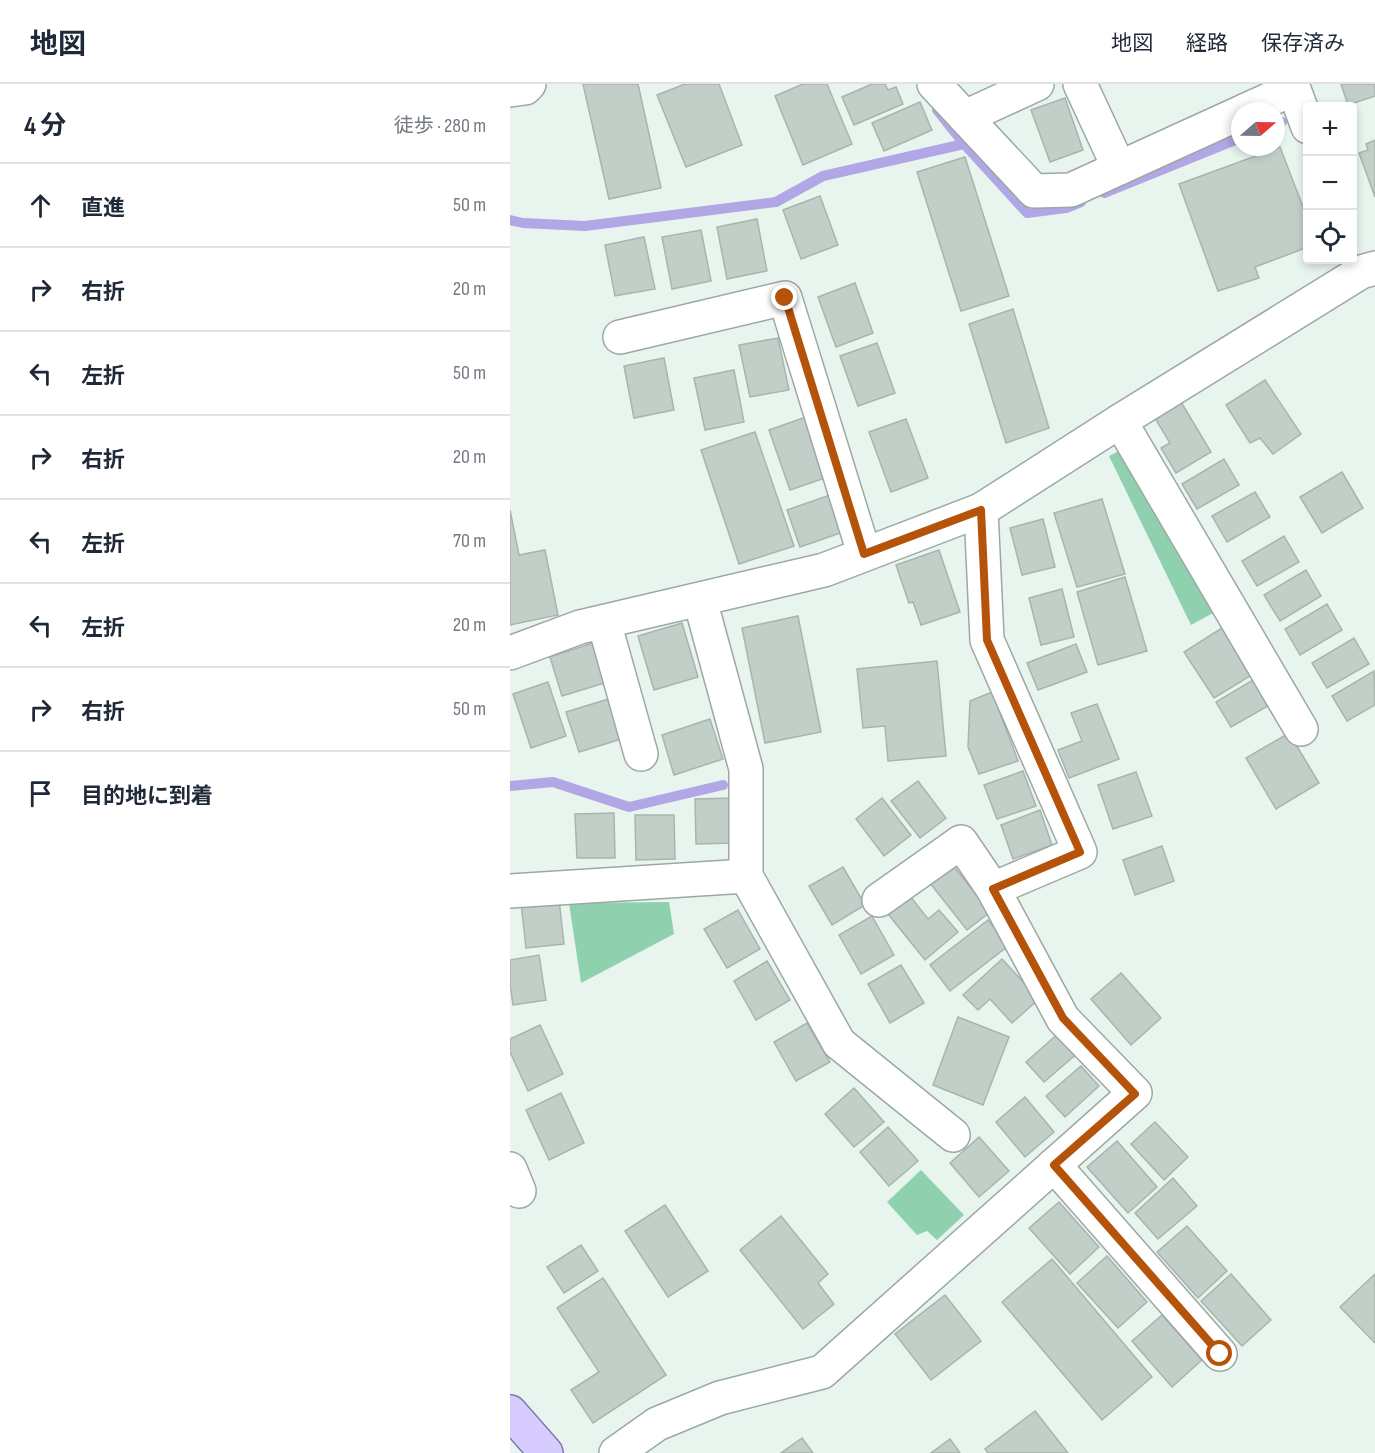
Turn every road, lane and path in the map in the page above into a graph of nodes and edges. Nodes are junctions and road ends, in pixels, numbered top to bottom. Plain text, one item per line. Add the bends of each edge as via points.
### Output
1 (529, 84) edge
2 (934, 84) edge
3 (1037, 84) edge
4 (1080, 84) edge
5 (1292, 86) edge
6 (510, 90) edge
7 (1261, 102) edge
8 (1303, 114) edge
9 (965, 117) junction
10 (1231, 117) edge
11 (1119, 168) junction
12 (1367, 266) edge
13 (620, 337) dead end
14 (1120, 421) junction
15 (981, 510) junction
16 (864, 554) junction
17 (700, 600) junction
18 (604, 622) junction
19 (510, 653) edge
20 (1301, 729) dead end
21 (641, 754) dead end
22 (746, 876) junction
23 (993, 889) junction
24 (510, 891) edge
25 (879, 900) dead end
26 (953, 1135) dead end
27 (1054, 1165) junction
28 (1220, 1354) dead end
29 (510, 1412) edge
30 (546, 1453) edge
31 (616, 1453) edge

1 - 6 street
2 - 9 street
3 - 9 street
4 - 11 street
5 - 7 street
5 - 8 street
9 - 11 street via 1034,191 1071,190
10 - 11 street
12 - 14 street
13 - 16 street via 785,298
14 - 15 street
14 - 20 street
15 - 16 street
15 - 23 street via 987,640 1080,852
16 - 17 street via 824,570
17 - 18 street
17 - 22 street via 746,769
18 - 19 street
18 - 21 street
22 - 24 street
22 - 26 street via 839,1044
23 - 25 street via 961,842
23 - 27 street via 1063,1018 1135,1094
27 - 28 street
27 - 31 street via 822,1372 720,1398 657,1424
29 - 30 main road

